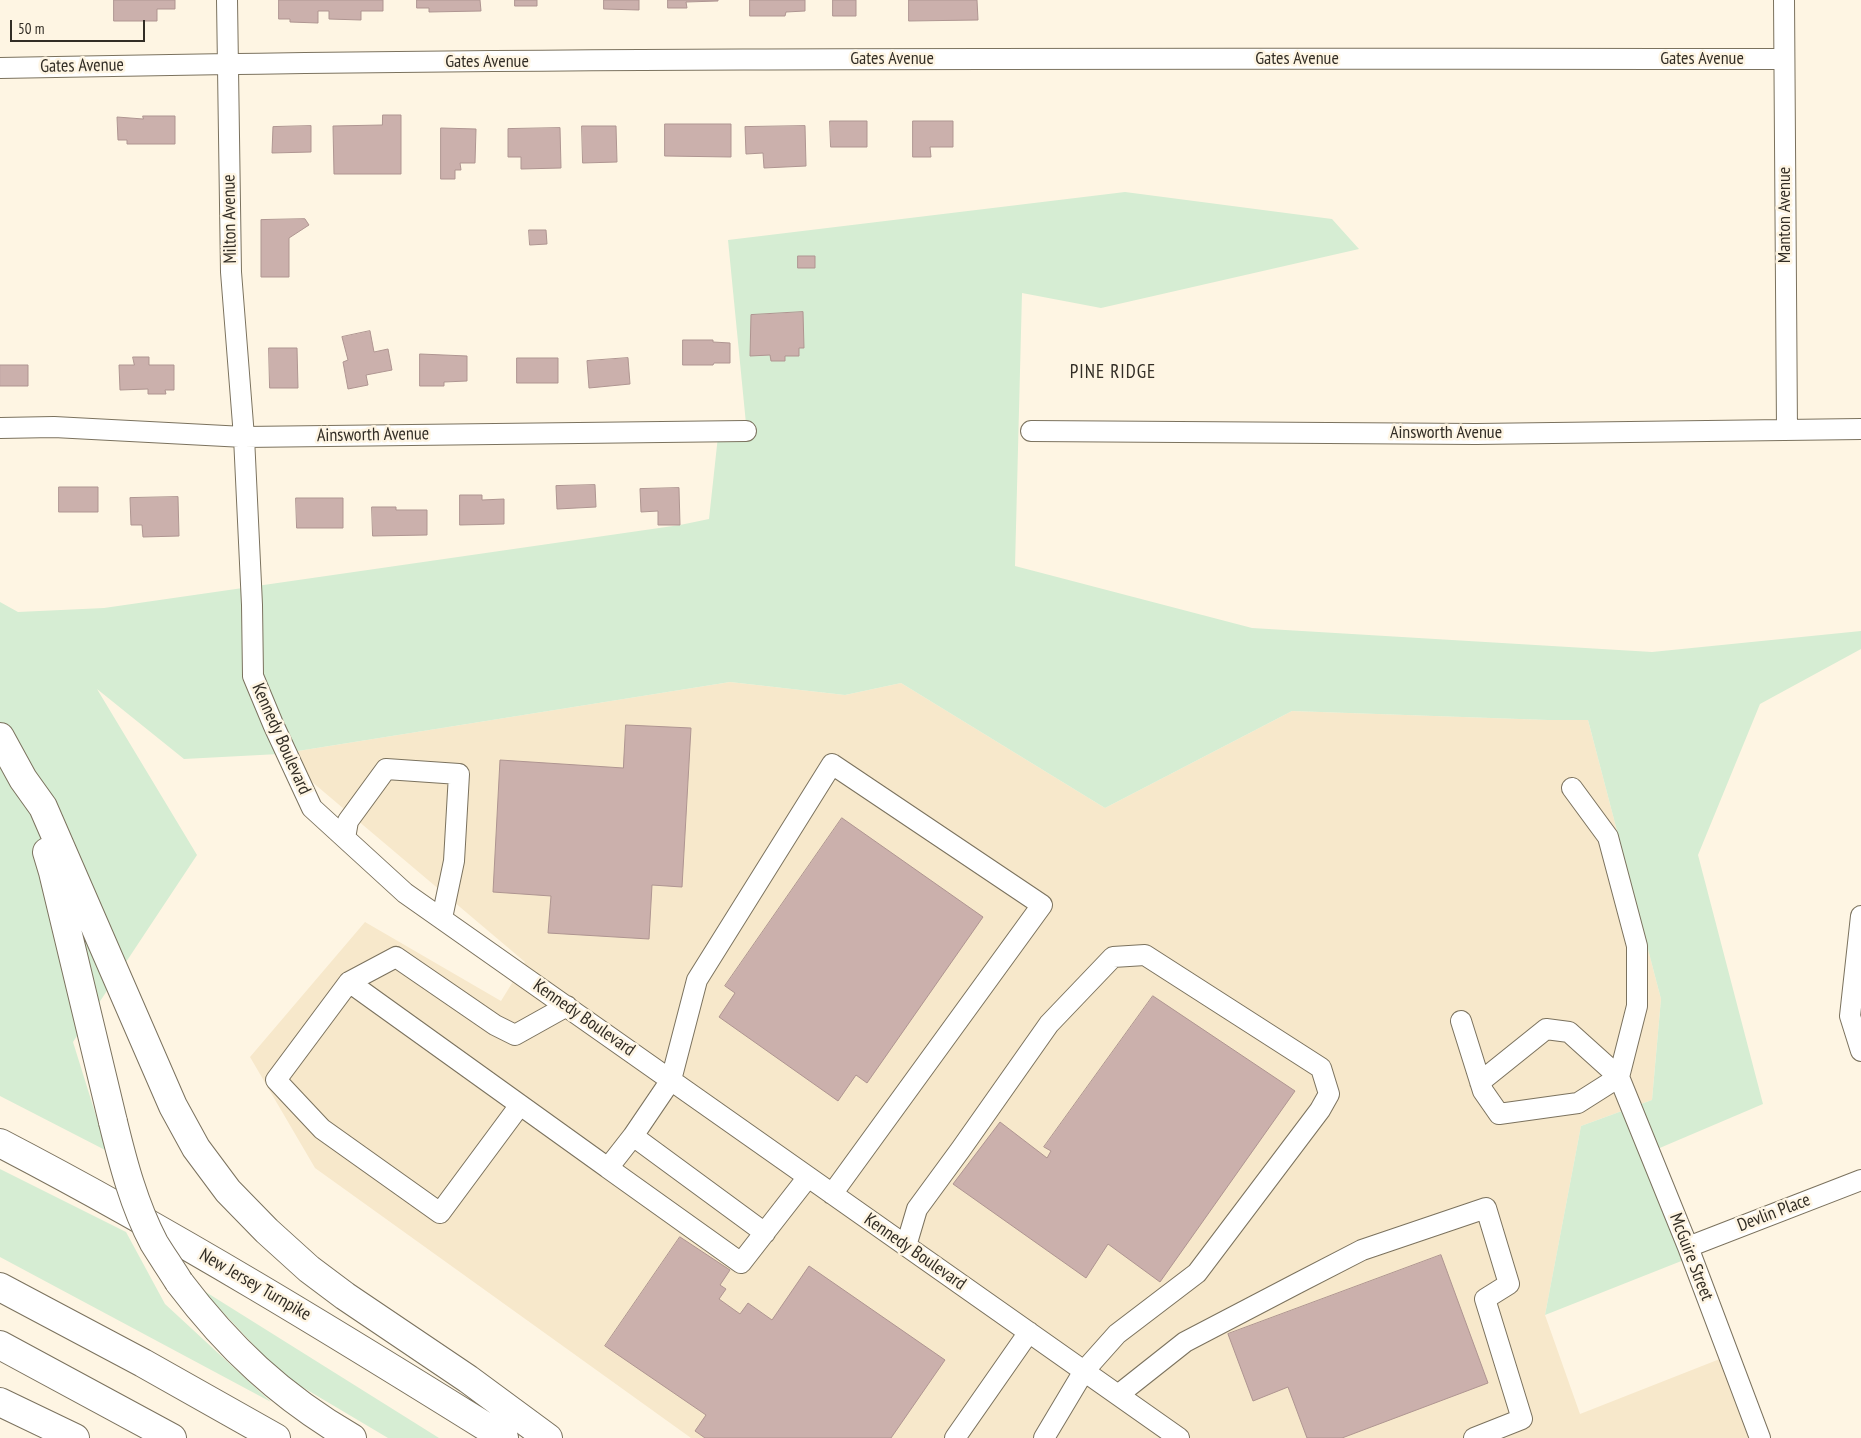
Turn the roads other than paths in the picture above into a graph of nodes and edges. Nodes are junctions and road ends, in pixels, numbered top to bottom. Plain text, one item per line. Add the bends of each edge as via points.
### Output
1 (227, 0) edge
2 (1784, 0) edge
3 (1784, 60) junction
4 (228, 63) junction
5 (0, 68) edge
6 (0, 428) edge
7 (1861, 429) edge
8 (1787, 430) junction
9 (746, 431) dead end
10 (1030, 432) dead end
11 (244, 437) junction
12 (0, 738) edge
13 (23, 779) junction
14 (1572, 788) dead end
15 (345, 838) junction
16 (1861, 916) edge
17 (442, 918) junction
18 (349, 982) junction
19 (567, 1006) junction
20 (1461, 1021) dead end
21 (1861, 1051) edge
22 (1619, 1077) junction
23 (671, 1080) junction
24 (1480, 1082) junction
25 (520, 1105) junction
26 (633, 1136) junction
27 (0, 1143) edge
28 (608, 1168) junction
29 (808, 1177) junction
30 (1861, 1180) edge
31 (832, 1194) junction
32 (764, 1233) junction
33 (906, 1246) junction
34 (1688, 1247) junction
35 (0, 1287) edge
36 (1029, 1332) junction
37 (0, 1345) edge
38 (1084, 1371) junction
39 (1118, 1395) junction
40 (0, 1402) edge
41 (75, 1438) edge
42 (172, 1438) edge
43 (276, 1438) edge
44 (352, 1438) edge
45 (504, 1438) edge
46 (548, 1438) edge
47 (954, 1438) edge
48 (1044, 1438) edge
49 (1179, 1438) edge
50 (1474, 1438) edge
51 (1760, 1438) edge

1 - 4 street, Milton Avenue
2 - 3 street, Manton Avenue
3 - 4 street, Gates Avenue via 1020,58
3 - 8 street, Manton Avenue
4 - 5 street, Gates Avenue
4 - 11 street, Milton Avenue via 231,272
6 - 11 street, Ainsworth Avenue via 54,427
7 - 8 street, Ainsworth Avenue
8 - 10 street, Ainsworth Avenue via 1476,434
9 - 11 street, Ainsworth Avenue
11 - 15 street, Kennedy Boulevard via 253,676 312,808
12 - 13 highway
13 - 44 highway, bridge via 53,872 124,1167 155,1243 179,1282 224,1338 266,1378
13 - 46 highway via 43,807 173,1106 196,1148 228,1191 309,1269
14 - 22 street via 1608,836 1637,946 1637,1006
15 - 17 street, Kennedy Boulevard via 406,893
15 - 17 street via 348,821 386,769 459,774 454,862
16 - 21 street via 1850,1016
17 - 19 street, Kennedy Boulevard
18 - 19 street via 396,957 515,1035
18 - 25 street
18 - 25 street via 276,1080 322,1129 440,1213
19 - 23 street, Kennedy Boulevard
20 - 24 street
22 - 24 street via 1578,1103 1499,1114
22 - 24 street via 1569,1032 1546,1029
22 - 34 street, McGuire Street
23 - 26 street
23 - 29 street, Kennedy Boulevard
23 - 31 street via 697,980 832,764 1042,905
25 - 28 street
26 - 28 street
26 - 32 street
27 - 45 highway, New Jersey Turnpike via 310,1317
28 - 32 street via 741,1263
29 - 31 street, Kennedy Boulevard
29 - 32 street
30 - 34 street, Devlin Place
31 - 33 street, Kennedy Boulevard
33 - 36 street, Kennedy Boulevard
33 - 38 street via 916,1209 1049,1024 1113,957 1145,955 1321,1068 1329,1094 1320,1110 1197,1274 1117,1334
34 - 51 street, McGuire Street
35 - 43 highway
36 - 38 street, Kennedy Boulevard
36 - 47 street
37 - 42 highway
38 - 39 street, Kennedy Boulevard
38 - 48 street
39 - 49 street, Kennedy Boulevard
39 - 50 street via 1185,1342 1362,1250 1486,1208 1509,1284 1485,1299 1522,1419
40 - 41 highway

